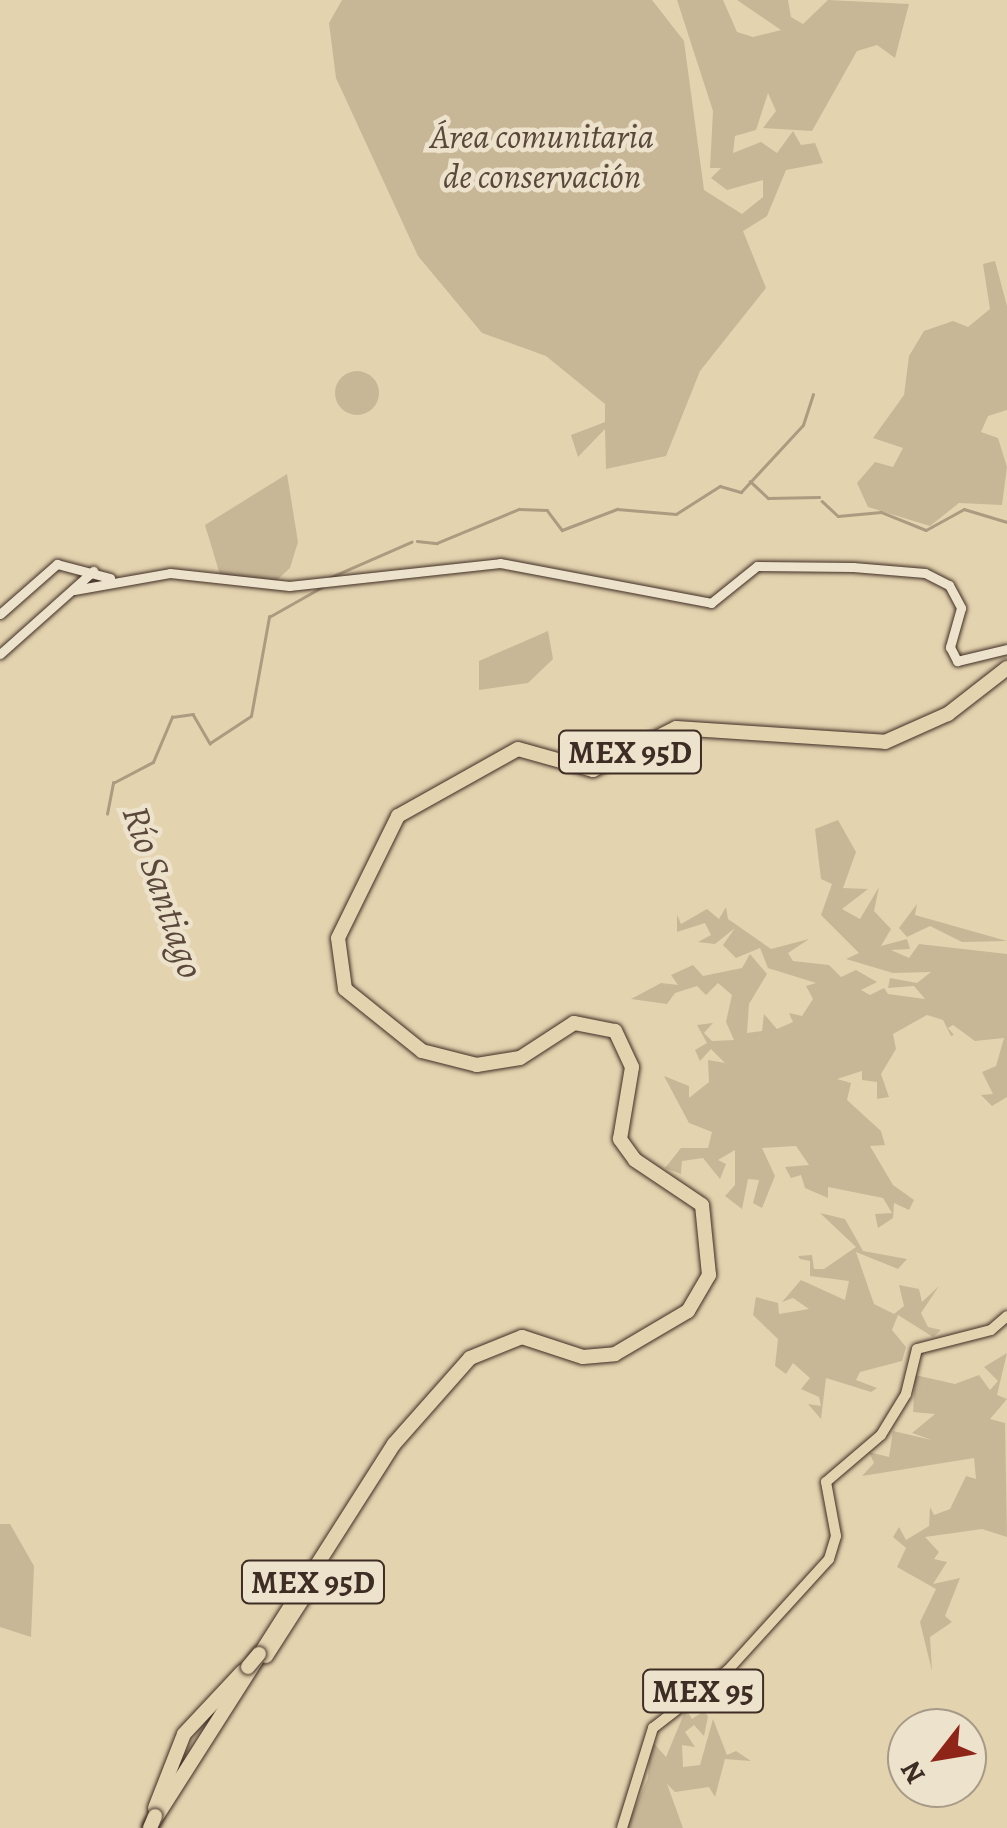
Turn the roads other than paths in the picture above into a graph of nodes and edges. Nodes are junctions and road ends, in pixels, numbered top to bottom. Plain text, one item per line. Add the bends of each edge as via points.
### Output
1 (93, 572) junction
2 (110, 578) junction
3 (74, 590) junction
4 (0, 614) edge
5 (1007, 649) edge
6 (0, 654) edge
7 (1007, 670) edge
8 (1007, 1316) edge
9 (367, 1496) junction
10 (331, 1545) junction
11 (281, 1618) junction
12 (245, 1669) junction
13 (150, 1828) edge
14 (622, 1828) edge

1 - 2 main road
1 - 3 main road
1 - 4 main road via 53,566
2 - 3 main road
2 - 5 main road via 191,572 288,586 500,563 711,603 760,565 913,571 958,598 950,655 962,662
3 - 6 main road
7 - 9 highway, MEX 95D via 949,718 886,745 674,732 595,774 521,752 404,816 341,939 351,991 428,1051 475,1062 514,1058 571,1020 615,1026 636,1063 621,1114 626,1143 702,1196 714,1266 688,1317 613,1360 586,1362 519,1342 488,1350 412,1429
7 - 10 highway, MEX 95D via 948,714 881,743 676,728 598,770 518,749 398,816 340,932 345,989 422,1052 477,1065 520,1058 574,1023 615,1031 632,1067 620,1139 635,1160 697,1197 710,1268 688,1312 615,1354 579,1356 522,1337 478,1351 400,1436
8 - 14 main road, MEX 95 via 991,1330 917,1349 906,1394 881,1435 826,1482 836,1533 829,1559 728,1670 653,1728
9 - 10 highway
9 - 13 highway, MEX 95D
10 - 11 highway, MEX 95D
10 - 12 highway
11 - 12 highway, bridge
11 - 13 highway, MEX 95D
12 - 13 highway, bridge via 208,1704 175,1754

